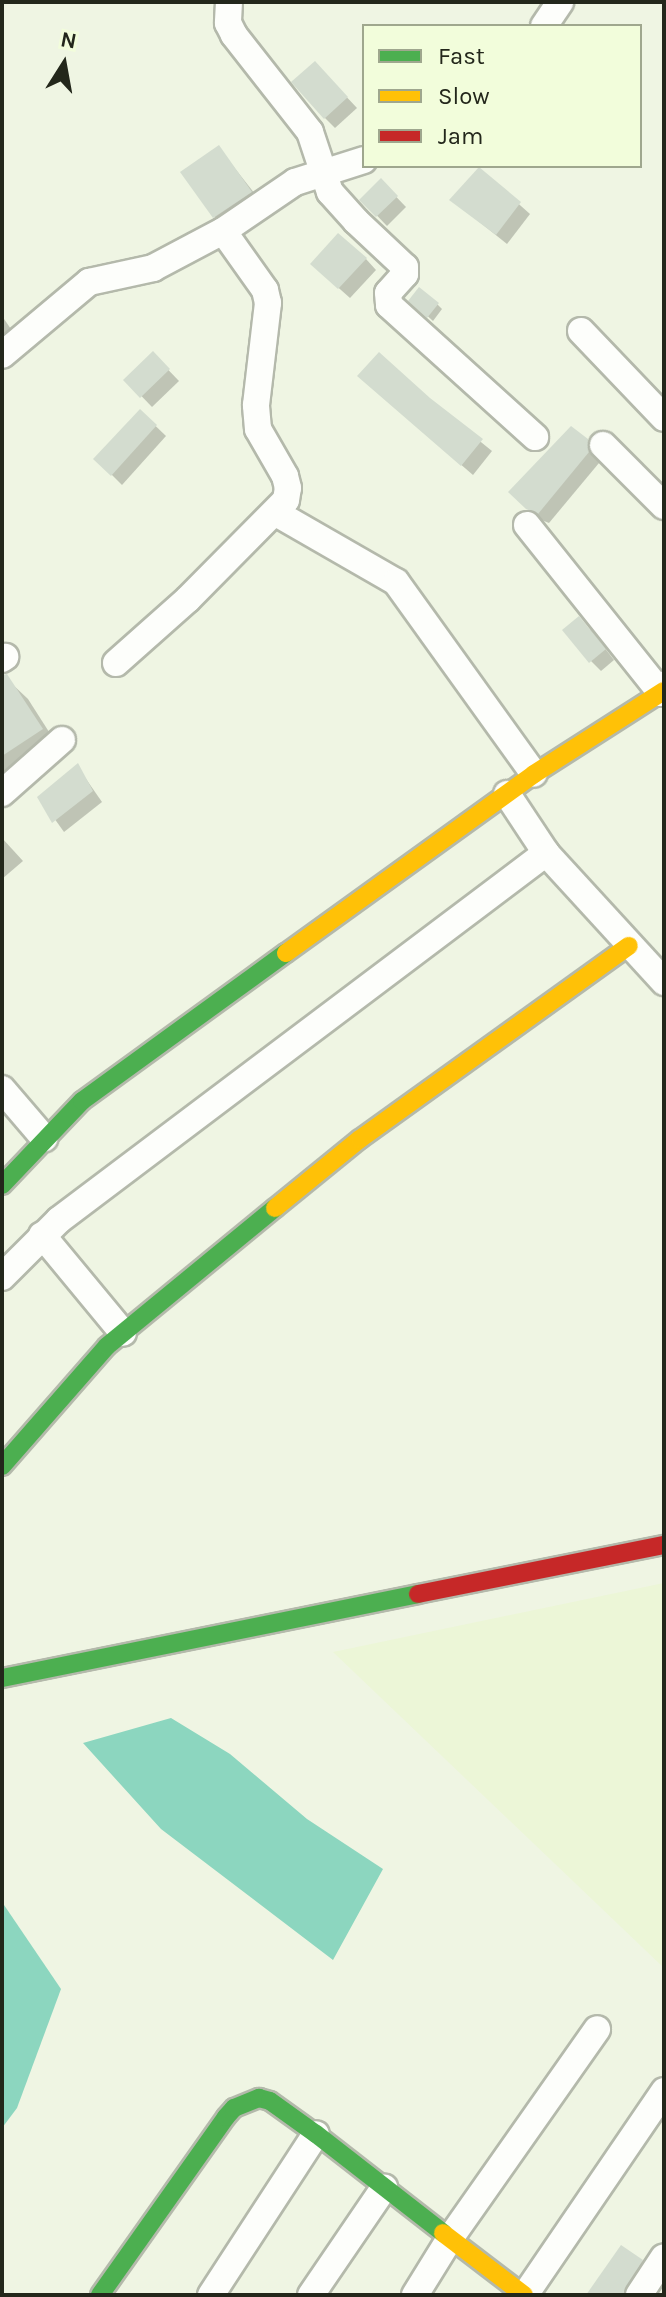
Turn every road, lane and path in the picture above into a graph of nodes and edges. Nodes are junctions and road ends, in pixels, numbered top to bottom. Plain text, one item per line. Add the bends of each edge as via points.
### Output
1 (229, 2) edge
2 (560, 2) edge
3 (545, 24) edge
4 (362, 161) edge
5 (324, 173) junction
6 (223, 231) junction
7 (581, 331) dead end
8 (2, 355) edge
9 (664, 418) edge
10 (535, 437) dead end
11 (603, 445) dead end
12 (664, 506) edge
13 (276, 513) junction
14 (527, 525) dead end
15 (116, 663) dead end
16 (663, 690) edge
17 (62, 740) dead end
18 (534, 774) junction
19 (2, 793) edge
20 (507, 794) junction
21 (546, 853) junction
22 (629, 946) junction
23 (664, 982) edge
24 (2, 1089) edge
25 (44, 1138) junction
26 (2, 1185) edge
27 (42, 1235) junction
28 (2, 1277) edge
29 (123, 1333) junction
30 (2, 1466) edge
31 (664, 1545) edge
32 (2, 1678) edge
33 (597, 2029) dead end
34 (664, 2091) edge
35 (316, 2134) junction
36 (384, 2188) junction
37 (451, 2237) junction
38 (664, 2257) edge
39 (100, 2295) edge
40 (211, 2295) edge
41 (311, 2295) edge
42 (415, 2295) edge
43 (524, 2295) edge
44 (639, 2295) edge

1 - 5 street via 228,23 234,35 310,132
2 - 3 street
4 - 5 street
5 - 6 street via 276,193
5 - 10 street via 330,192 405,267 388,293 389,305
6 - 8 street via 153,268 89,282
6 - 13 street via 259,279 268,303 256,405 262,441 288,488
7 - 9 street
11 - 12 street
13 - 15 street
13 - 18 street via 396,582
14 - 16 street
16 - 18 street
17 - 19 street
18 - 20 street
20 - 21 street
20 - 25 street via 82,1101
21 - 22 street
21 - 27 street
22 - 23 street
22 - 29 street via 360,1139
24 - 25 street
25 - 26 street
27 - 28 street
27 - 29 street
29 - 30 street
31 - 32 street
33 - 37 street
34 - 43 street
35 - 36 street
35 - 39 street via 270,2101 259,2098 234,2108
35 - 40 street
36 - 37 street
36 - 41 street
37 - 42 street
37 - 43 street
38 - 44 street

